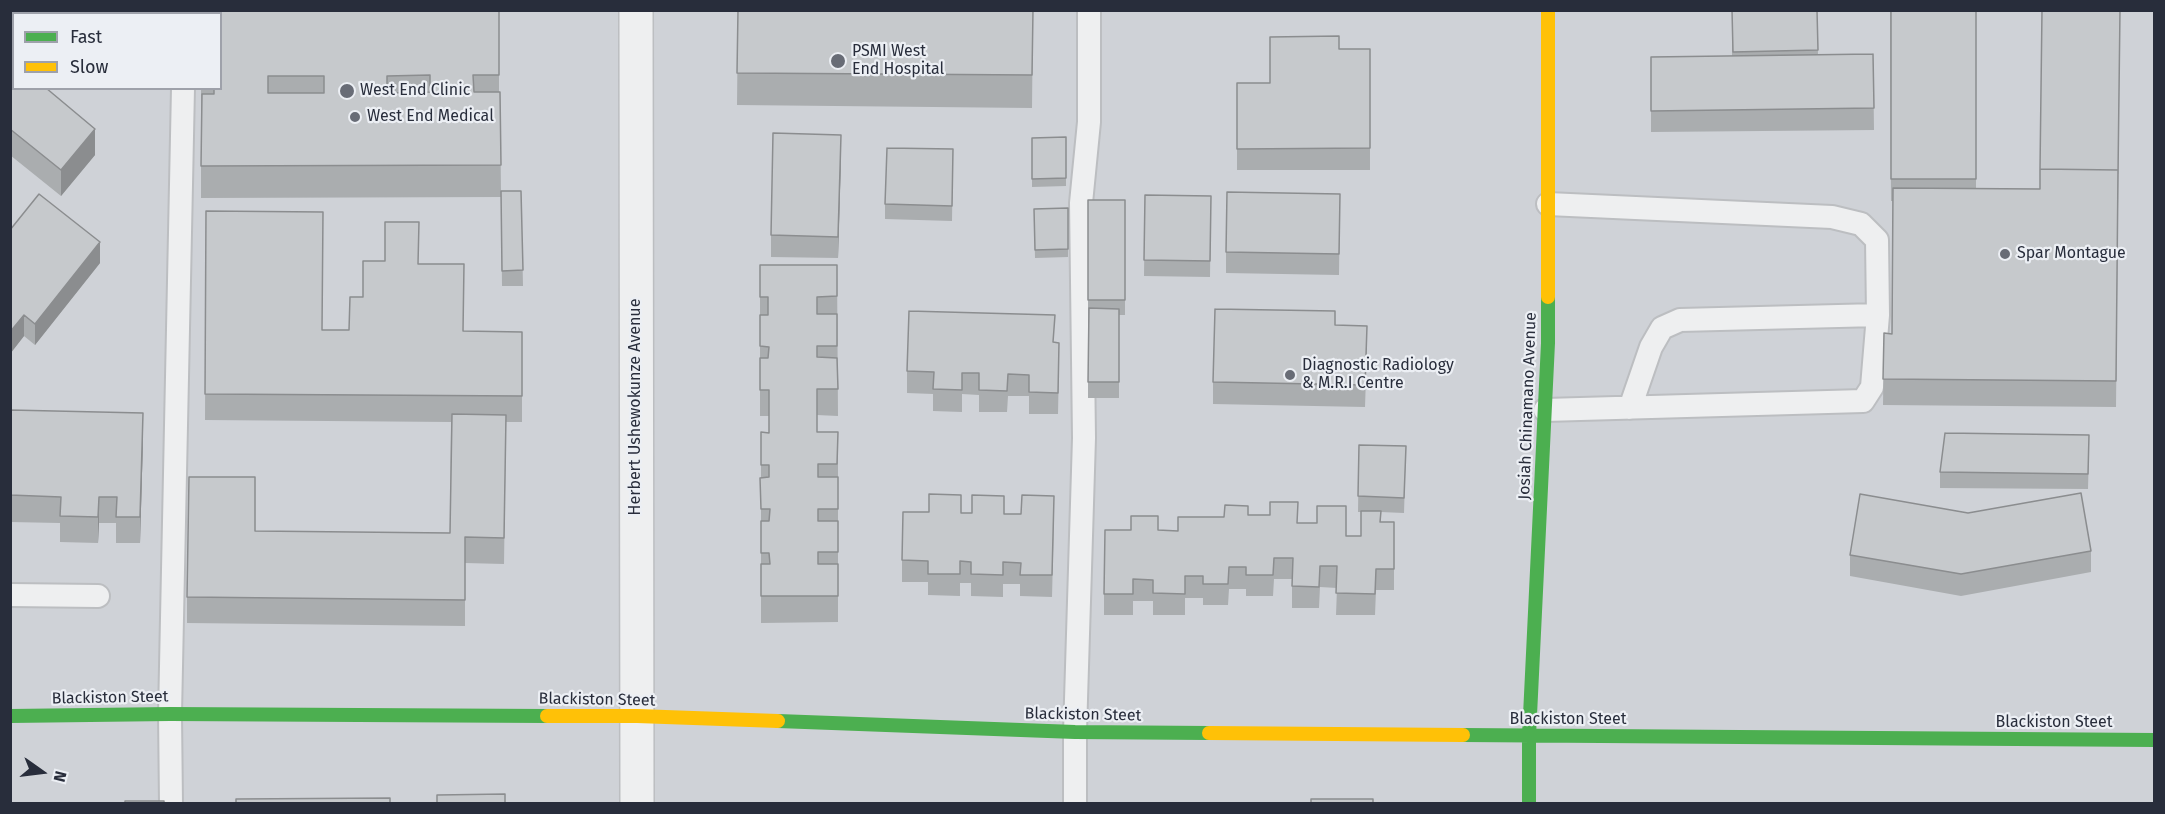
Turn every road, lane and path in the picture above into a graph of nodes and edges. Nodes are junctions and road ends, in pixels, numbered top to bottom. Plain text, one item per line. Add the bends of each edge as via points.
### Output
1 (636, 10) edge
2 (1089, 10) edge
3 (1548, 10) edge
4 (183, 90) edge
5 (1548, 204) junction
6 (1878, 315) junction
7 (1629, 408) junction
8 (1545, 410) junction
9 (10, 595) edge
10 (98, 596) dead end
11 (170, 714) junction
12 (10, 716) edge
13 (637, 716) junction
14 (1075, 732) junction
15 (1529, 736) junction
16 (2154, 740) edge
17 (171, 804) edge
18 (637, 804) edge
19 (1075, 804) edge
20 (1529, 804) edge

1 - 13 street, Herbert Ushewokunze Avenue
2 - 14 lane via 1089,122 1081,203 1084,438
3 - 5 street, Josiah Chinamano Avenue
4 - 11 lane
5 - 6 lane via 1832,217 1861,224 1877,240
5 - 8 street, Josiah Chinamano Avenue
6 - 7 lane via 1680,320 1662,328
6 - 7 lane via 1872,387 1863,401
7 - 8 lane
8 - 15 street, Josiah Chinamano Avenue
9 - 10 lane
11 - 12 street, Blackiston Steet
11 - 13 street, Blackiston Steet
11 - 17 lane
13 - 14 street, Blackiston Steet
13 - 18 street, Herbert Ushewokunze Avenue
14 - 15 street, Blackiston Steet
14 - 19 lane
15 - 16 street, Blackiston Steet
15 - 20 street, Josiah Chinamano Avenue

